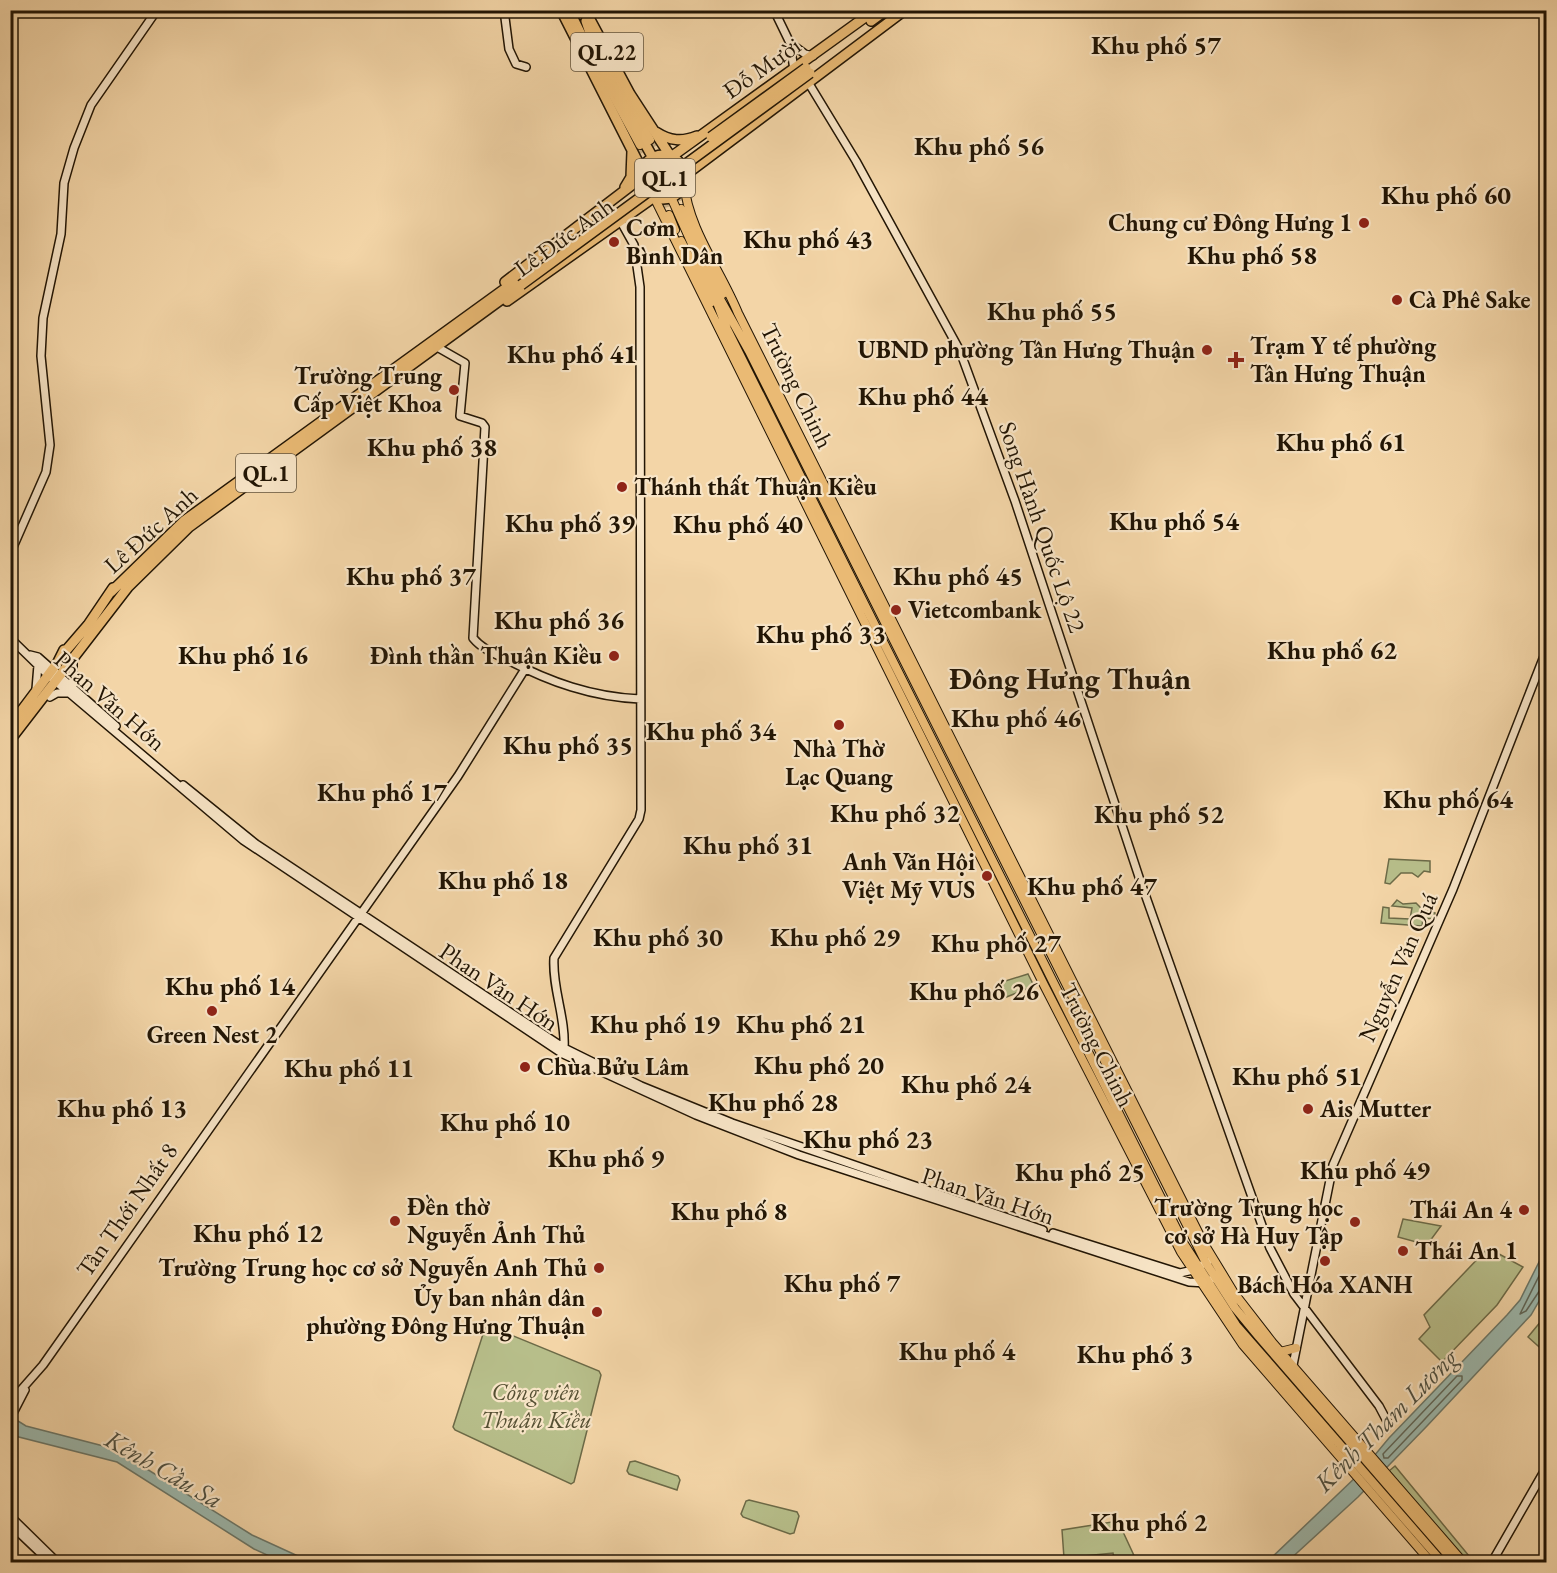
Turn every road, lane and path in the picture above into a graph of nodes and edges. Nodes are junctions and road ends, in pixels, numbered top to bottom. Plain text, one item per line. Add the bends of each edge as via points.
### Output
1 (157, 10) edge
2 (504, 10) edge
3 (561, 10) edge
4 (569, 10) edge
5 (583, 10) edge
6 (590, 10) edge
7 (774, 10) edge
8 (875, 10) edge
9 (886, 10) edge
10 (898, 10) edge
11 (905, 10) edge
12 (589, 26) junction
13 (790, 43) junction
14 (826, 54) junction
15 (813, 56) junction
16 (587, 57) junction
17 (842, 58) junction
18 (601, 65) junction
19 (824, 65) junction
20 (526, 67) dead end
21 (794, 70) junction
22 (808, 75) junction
23 (630, 94) junction
24 (653, 134) junction
25 (701, 134) junction
26 (634, 150) junction
27 (718, 150) junction
28 (653, 158) junction
29 (671, 158) junction
30 (642, 174) junction
31 (684, 179) junction
32 (618, 195) junction
33 (654, 197) junction
34 (671, 197) junction
35 (681, 209) tunnel mouth
36 (631, 212) junction
37 (669, 215) tunnel mouth
38 (620, 220) junction
39 (710, 284) junction
40 (494, 301) junction
41 (738, 313) junction
42 (718, 326) junction
43 (736, 326) junction
44 (726, 329) junction
45 (732, 340) junction
46 (434, 349) junction
47 (749, 351) junction
48 (10, 554) edge
49 (10, 638) edge
50 (1546, 651) edge
51 (63, 654) junction
52 (39, 662) junction
53 (73, 662) junction
54 (525, 669) junction
55 (53, 681) junction
56 (919, 684) junction
57 (72, 690) junction
58 (904, 691) junction
59 (34, 695) junction
60 (640, 699) junction
61 (11, 726) edge
62 (12, 741) edge
63 (359, 914) junction
64 (564, 1051) junction
65 (1079, 1244) junction
66 (1209, 1261) junction
67 (1195, 1269) junction
68 (1218, 1275) junction
69 (1204, 1283) junction
70 (1304, 1309) junction
71 (1296, 1348) junction
72 (1280, 1352) junction
73 (1292, 1365) junction
74 (1291, 1374) junction
75 (12, 1414) edge
76 (1386, 1429) dead end
77 (1354, 1455) junction
78 (1546, 1468) edge
79 (10, 1516) edge
80 (1419, 1517) junction
81 (10, 1524) edge
82 (1406, 1528) junction
83 (1493, 1559) edge
84 (1452, 1561) edge
85 (50, 1563) edge
86 (57, 1563) edge
87 (1431, 1563) edge
88 (1442, 1563) edge
89 (1462, 1563) edge
90 (1487, 1563) edge

1 - 48 street via 91,105 69,164 56,264 43,318 41,356 49,454 46,472
2 - 20 street via 508,49 516,64
3 - 16 highway, QL.22
4 - 16 highway, QL.22
5 - 12 highway, QL.22
5 - 23 highway, QL.22
6 - 23 highway, QL.22
7 - 13 street
8 - 15 highway, Đỗ Mười / QL.1
9 - 14 highway, Đỗ Mười / QL.1
10 - 19 highway, Đỗ Mười / QL.1
11 - 17 highway, Đỗ Mười / QL.1
12 - 18 highway, QL.22
12 - 24 main road
13 - 15 street
13 - 21 street
14 - 15 highway, QL.1
14 - 22 highway, Đỗ Mười / QL.1
15 - 21 highway, Đỗ Mười / QL.1
15 - 22 highway
16 - 18 highway, QL.22
16 - 26 main road
16 - 26 highway, QL.22
17 - 19 highway
17 - 22 highway, Đỗ Mười / QL.1
18 - 28 highway
19 - 22 highway, Đỗ Mười / QL.1
21 - 25 highway, Đỗ Mười / QL.1
22 - 27 highway, Đỗ Mười / QL.1
22 - 40 highway, Lê Đức Anh / QL.1, bridge
22 - 70 street, Song Hành Quốc Lộ 22 via 960,351 1015,501 1237,1158 1270,1248
23 - 24 highway, QL.22
24 - 25 highway
24 - 29 highway, QL.22
25 - 27 highway via 709,148
25 - 29 highway, Đỗ Mười / QL.1
26 - 30 highway, QL.22
26 - 32 highway via 631,177
27 - 31 highway, Đỗ Mười / QL.1
28 - 29 highway
28 - 30 highway
29 - 31 highway via 680,165
30 - 32 highway, Lê Đức Anh / QL.1
30 - 33 highway via 645,189
31 - 34 highway
31 - 41 main road, Trường Chinh via 687,203 697,228
32 - 36 highway
32 - 40 highway, Lê Đức Anh / QL.1 via 519,270
33 - 34 highway
33 - 36 highway, Lê Đức Anh / QL.1
33 - 42 main road, Trường Chinh
34 - 39 main road, Trường Chinh
35 - 43 main road
36 - 38 highway, Lê Đức Anh / QL.1
37 - 44 main road
38 - 40 highway, Lê Đức Anh / QL.1 via 515,297
38 - 60 street via 634,245 640,287
39 - 43 main road, Trường Chinh
39 - 44 main road, Trường Chinh
40 - 46 highway, Lê Đức Anh / QL.1
40 - 51 highway, Lê Đức Anh / QL.1 via 332,411 184,521 109,594
41 - 47 main road, Trường Chinh
41 - 56 main road, Trường Chinh
42 - 45 main road, Trường Chinh
42 - 58 main road, Trường Chinh
43 - 47 main road, Trường Chinh
44 - 45 main road, Trường Chinh
45 - 58 main road, Trường Chinh
46 - 53 highway, Lê Đức Anh / QL.1 via 184,535 128,587
46 - 54 street via 465,363 460,416 485,427 473,638
47 - 56 main road, Trường Chinh
49 - 52 street, Phan Văn Hớn
50 - 70 street, Nguyễn Văn Quá via 1453,889 1339,1148 1327,1189
51 - 52 street
51 - 55 highway, Lê Đức Anh / QL.1
52 - 55 street, Phan Văn Hớn
52 - 59 street
53 - 55 highway, Lê Đức Anh / QL.1
53 - 57 street
54 - 60 street via 590,693
54 - 63 street, Tân Thới Nhất 8 via 458,776
55 - 57 street, Phan Văn Hớn
55 - 57 street via 57,693
55 - 59 highway, Lê Đức Anh / QL.1
55 - 62 highway, Lê Đức Anh / QL.1
56 - 58 main road
56 - 66 main road, Trường Chinh
57 - 63 street, Phan Văn Hớn via 237,830
58 - 67 main road, Trường Chinh
59 - 61 highway, Lê Đức Anh / QL.1
60 - 64 street via 639,819 554,958 553,974 565,1027
63 - 64 street, Phan Văn Hớn
63 - 75 street, Tân Thới Nhất 8 via 21,1390
64 - 65 street, Phan Văn Hớn via 629,1087 747,1135
65 - 67 street, Phan Văn Hớn via 1180,1273
65 - 69 street, Phan Văn Hớn via 1189,1282
66 - 67 street
66 - 68 main road, Trường Chinh
67 - 69 main road, Trường Chinh
68 - 69 street
68 - 72 main road, Trường Chinh
68 - 74 main road, Trường Chinh via 1235,1308
69 - 77 main road, Trường Chinh via 1226,1317
70 - 71 street, Nguyễn Văn Quá
70 - 76 street via 1379,1406 1388,1423
71 - 72 main road
71 - 73 street, Nguyễn Văn Quá
72 - 73 main road, Trường Chinh
73 - 74 street, Nguyễn Văn Quá
73 - 77 main road, Trường Chinh
74 - 77 main road, Trường Chinh
77 - 80 main road via 1389,1483
77 - 82 main road via 1376,1494
78 - 83 street
79 - 86 street
80 - 84 main road
80 - 89 main road
81 - 85 street
82 - 87 main road
82 - 88 main road
83 - 90 street
84 - 89 main road

